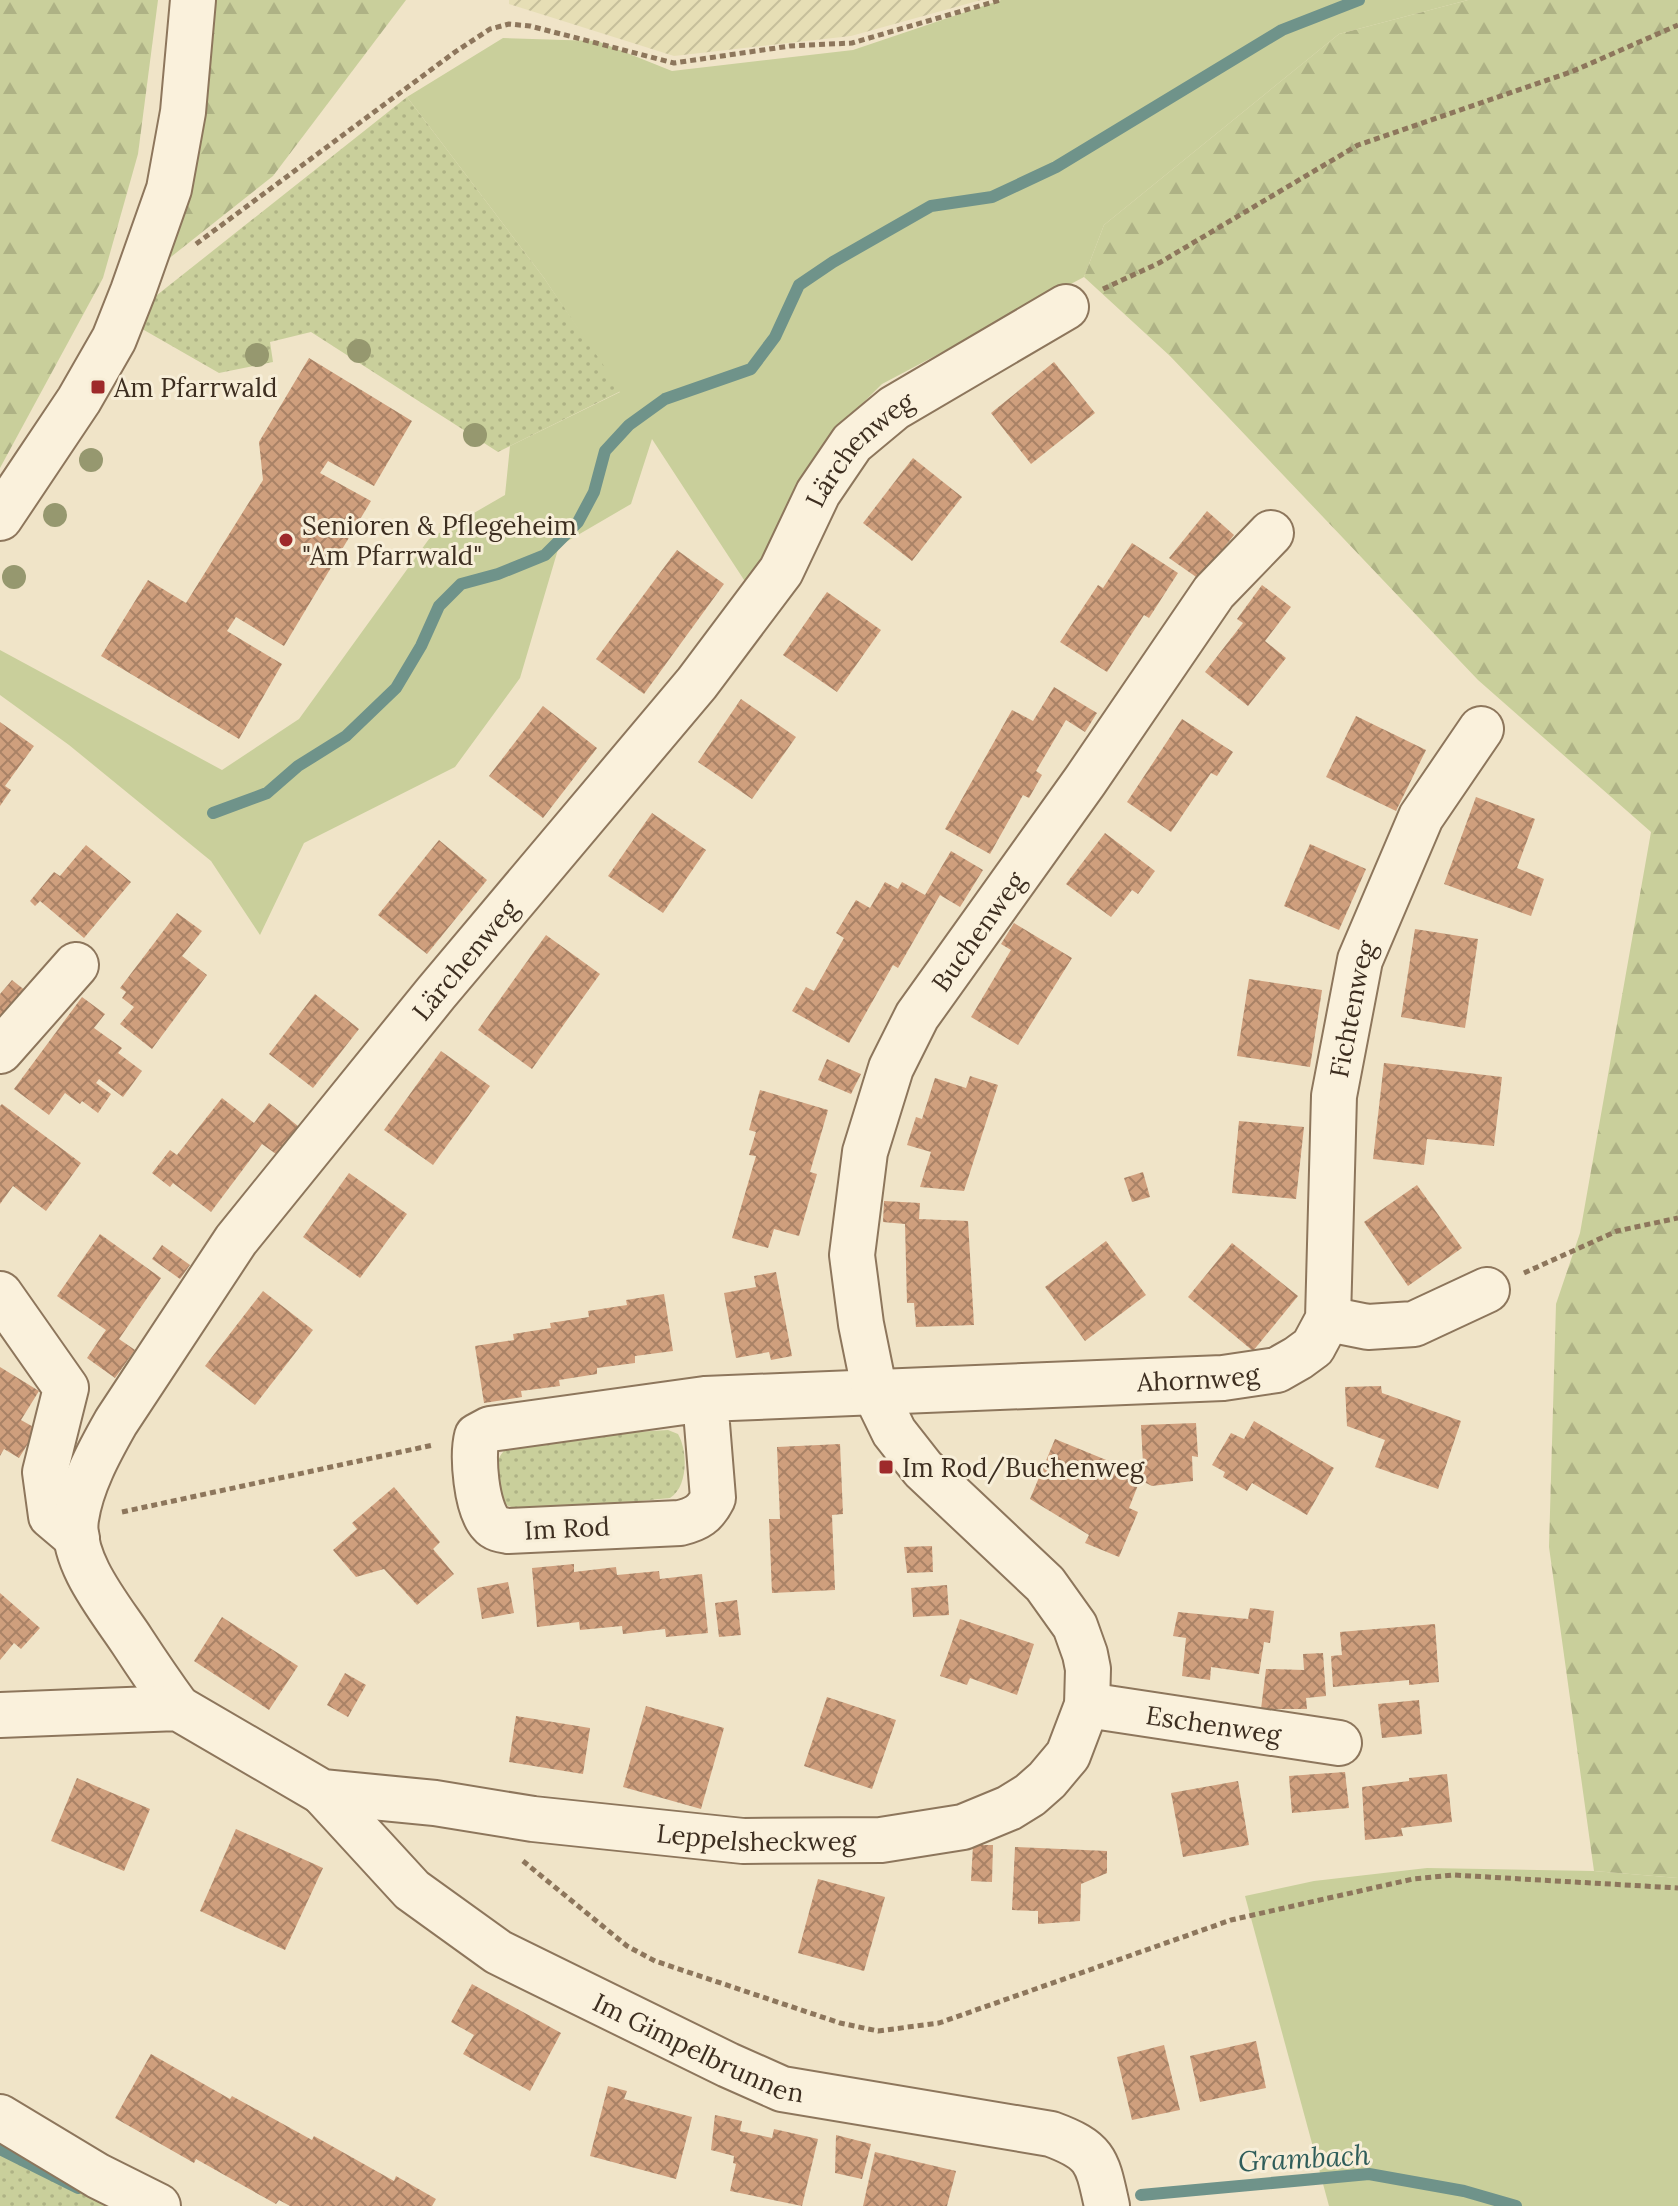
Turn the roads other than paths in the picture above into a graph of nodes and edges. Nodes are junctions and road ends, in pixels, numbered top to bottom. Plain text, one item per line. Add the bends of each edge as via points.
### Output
1 (193, 0) edge
2 (1066, 307) road end
3 (0, 518) edge
4 (1271, 533) dead end
5 (1481, 729) dead end
6 (76, 965) dead end
7 (0, 1051) edge
8 (1487, 1290) road end
9 (0, 1294) edge
10 (1328, 1319) junction
11 (875, 1393) junction
12 (705, 1399) junction
13 (76, 1530) junction
14 (1087, 1705) junction
15 (178, 1708) junction
16 (0, 1715) edge
17 (1339, 1743) dead end
18 (322, 1792) junction
19 (0, 2117) edge
20 (158, 2206) edge
21 (1107, 2206) edge

1 - 3 street via 183,112 169,189 133,291 114,339 79,400
2 - 13 street, Lärchenweg via 894,408 852,443 818,493 781,571 697,683 236,1240 116,1422 85,1486
4 - 11 street, Buchenweg via 1214,592 917,1016 891,1068 865,1152 852,1255
5 - 10 street, Fichtenweg via 1421,817 1360,960 1334,1096
6 - 7 street
8 - 10 street via 1414,1324 1368,1327
9 - 13 street via 66,1388 45,1472 51,1516
10 - 11 street, Ahornweg via 1313,1347 1277,1370 1223,1378
11 - 12 street
11 - 14 street, Leppelsheckweg via 894,1432 923,1469 1045,1584 1066,1611 1085,1654
12 - 12 street, Im Rod via 490,1429 477,1436 474,1452 484,1512 493,1526 508,1531 695,1520 713,1498
13 - 15 street via 81,1555 99,1592
14 - 17 street, Eschenweg
14 - 18 street, Leppelsheckweg via 1068,1755 1030,1795 963,1827 881,1840 743,1841
15 - 16 street
15 - 18 street, Leppelsheckweg
18 - 21 street, Im Gimpelbrunnen via 412,1890 498,1952 782,2089 1074,2142 1096,2165
19 - 20 street

